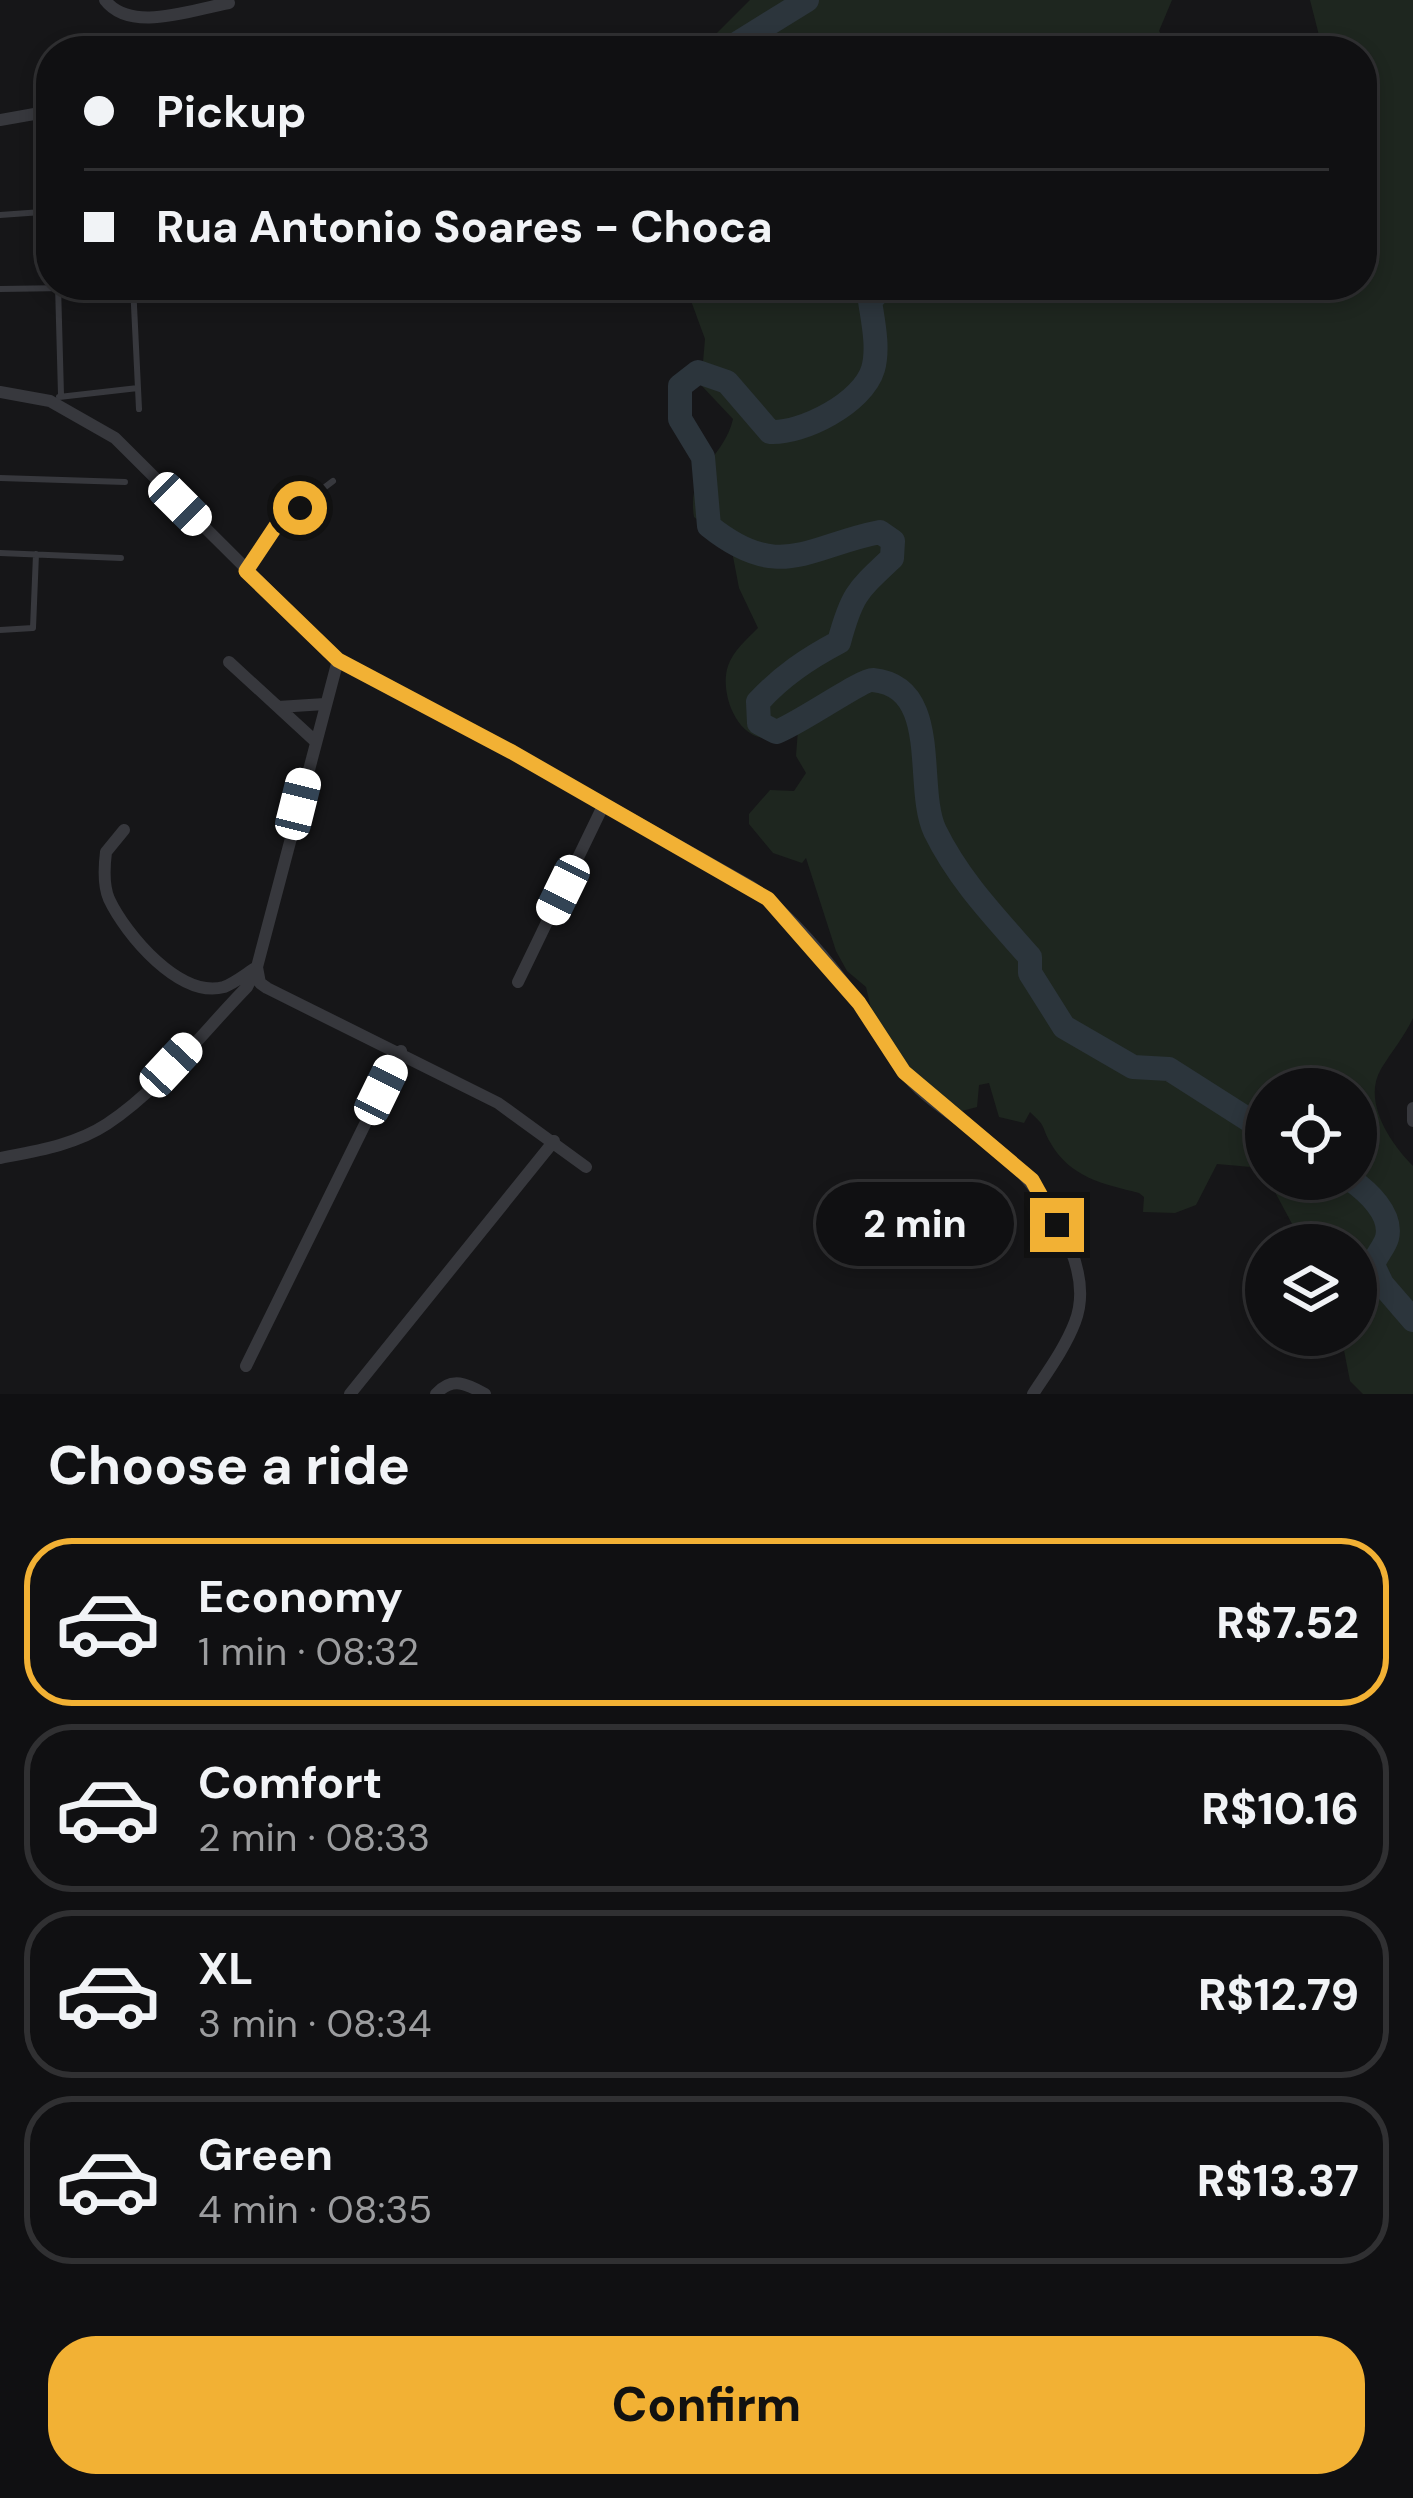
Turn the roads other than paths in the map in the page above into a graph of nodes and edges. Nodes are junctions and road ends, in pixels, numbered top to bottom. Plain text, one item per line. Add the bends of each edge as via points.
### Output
1 (106, 0) edge
2 (229, 3) dead end
3 (36, 114) edge
4 (0, 120) edge
5 (36, 212) edge
6 (0, 215) edge
7 (36, 288) edge
8 (0, 290) edge
9 (58, 300) edge
10 (134, 300) edge
11 (138, 388) junction
12 (0, 392) edge
13 (56, 398) junction
14 (139, 409) dead end
15 (0, 478) edge
16 (333, 481) dead end
17 (125, 482) dead end
18 (0, 553) edge
19 (36, 554) junction
20 (121, 558) dead end
21 (246, 571) junction
22 (0, 630) edge
23 (338, 660) junction
24 (229, 662) dead end
25 (326, 704) junction
26 (277, 706) junction
27 (315, 741) junction
28 (603, 806) junction
29 (124, 830) dead end
30 (257, 967) junction
31 (518, 982) dead end
32 (400, 1051) junction
33 (1413, 1108) edge
34 (1413, 1121) edge
35 (554, 1141) junction
36 (0, 1158) edge
37 (586, 1167) dead end
38 (246, 1366) dead end
39 (350, 1394) edge
40 (436, 1394) edge
41 (485, 1394) edge
42 (1033, 1394) edge

1 - 2 street via 141,18
3 - 4 street
5 - 6 lane
7 - 8 lane
9 - 13 lane
10 - 11 lane
11 - 13 lane
11 - 14 lane
12 - 13 street
13 - 21 street via 115,438
15 - 17 lane
16 - 21 lane via 278,523
18 - 19 lane
19 - 20 lane
19 - 22 lane via 33,628
21 - 23 street
23 - 25 street
23 - 28 street
24 - 26 street
25 - 26 street
25 - 27 street
26 - 27 street
27 - 30 street
28 - 31 street
28 - 42 street via 768,899 859,1003 920,1090 1032,1180 1079,1290 1076,1320
29 - 30 street via 106,852 108,898 152,955 199,987 224,987
30 - 32 street via 267,988
30 - 36 street via 247,987 105,1126
32 - 35 street
32 - 38 street
33 - 34 street
35 - 37 street
35 - 39 street
40 - 41 street via 456,1382

